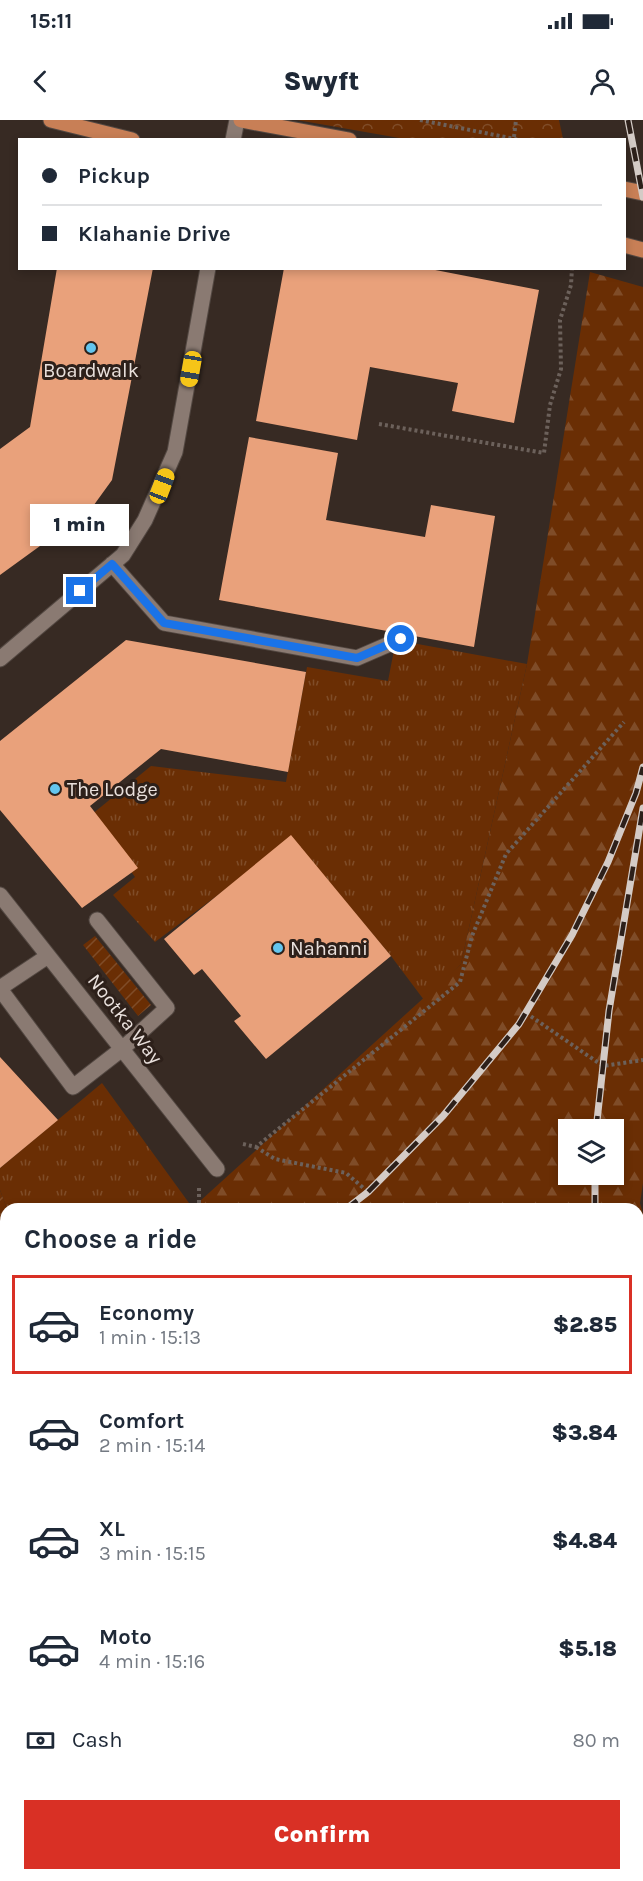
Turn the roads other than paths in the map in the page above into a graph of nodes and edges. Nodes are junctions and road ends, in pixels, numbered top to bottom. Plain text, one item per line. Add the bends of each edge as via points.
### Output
1 (51, 120) edge
2 (237, 120) edge
3 (241, 120) edge
4 (124, 138) edge
5 (233, 138) edge
6 (338, 138) edge
7 (626, 189) edge
8 (643, 193) edge
9 (626, 246) edge
10 (643, 250) edge
11 (208, 270) edge
12 (112, 564) junction
13 (401, 639) dead end
14 (0, 659) edge
15 (0, 896) edge
16 (97, 920) dead end
17 (48, 956) junction
18 (0, 989) edge
19 (122, 1049) junction
20 (217, 1169) dead end

1 - 4 main road
2 - 5 street
3 - 6 main road
7 - 8 main road
9 - 10 main road
11 - 12 street via 175,453 145,520 123,555
12 - 13 street via 164,623 357,658
12 - 14 street
15 - 17 street, Nootka Way
16 - 19 street via 167,1008
17 - 18 street
17 - 19 street, Nootka Way
18 - 19 street via 73,1087
19 - 20 street, Nootka Way

